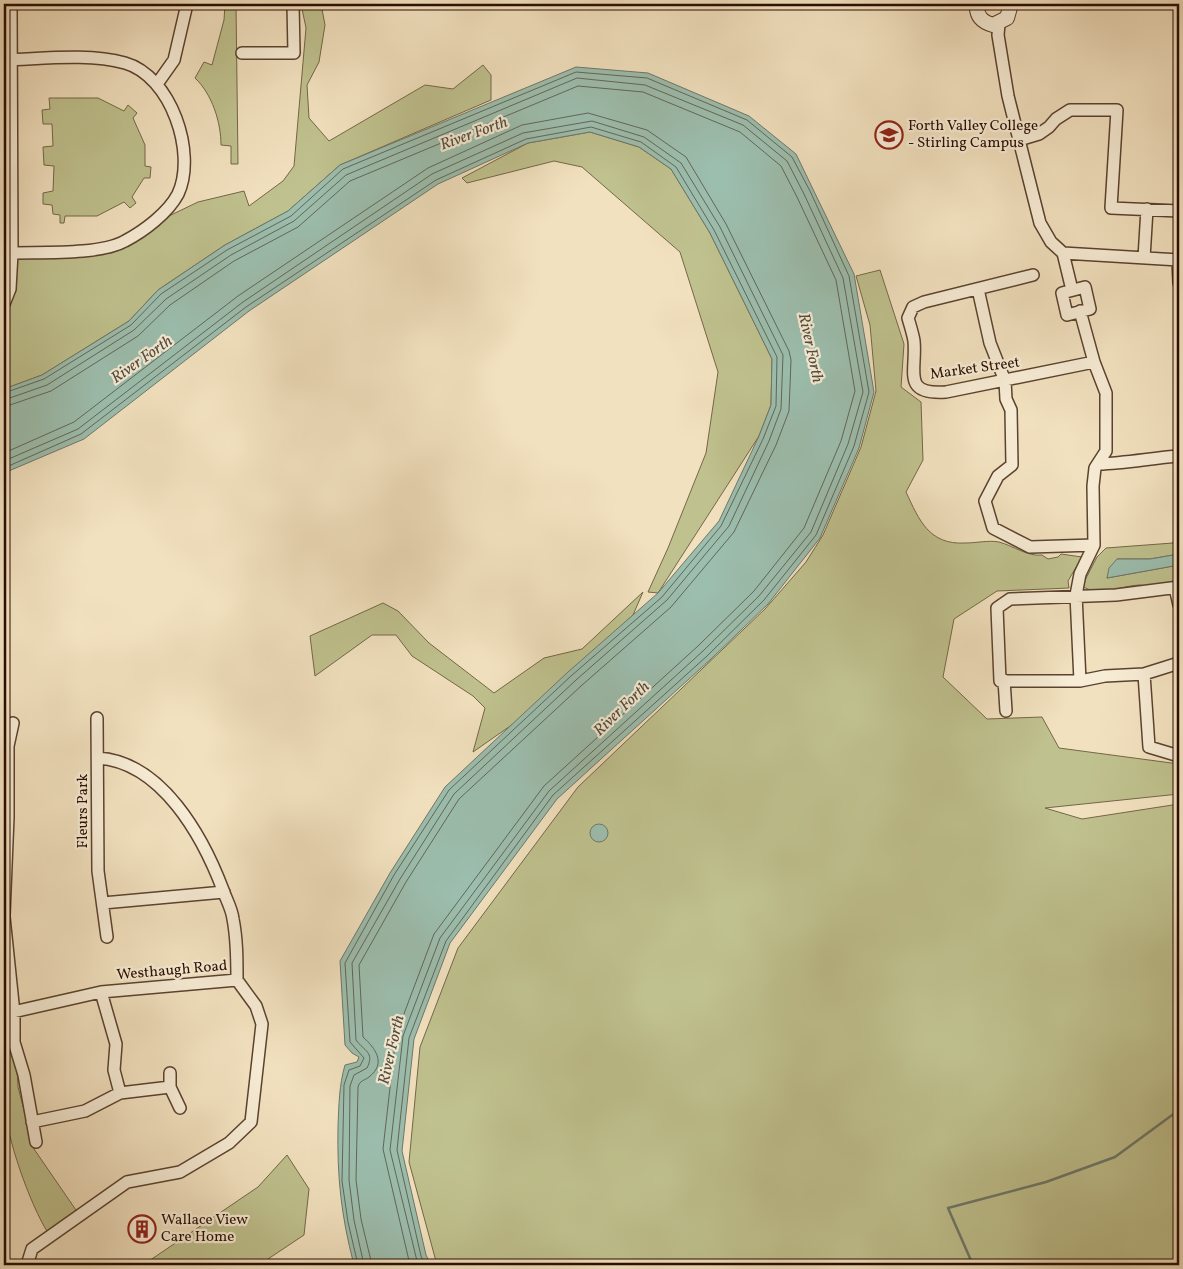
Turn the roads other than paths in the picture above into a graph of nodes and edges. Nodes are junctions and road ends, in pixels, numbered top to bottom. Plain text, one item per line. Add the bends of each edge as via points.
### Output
1 (11, 4) edge
2 (187, 4) edge
3 (293, 4) edge
4 (972, 4) edge
5 (1011, 4) edge
6 (999, 24) junction
7 (242, 53) dead end
8 (7, 60) edge
9 (157, 84) junction
10 (1019, 140) junction
11 (1147, 209) junction
12 (1179, 211) edge
13 (12, 253) junction
14 (1064, 253) junction
15 (1144, 258) junction
16 (1179, 260) edge
17 (1033, 275) dead end
18 (1179, 282) edge
19 (978, 289) junction
20 (4, 304) edge
21 (1094, 362) junction
22 (1005, 381) junction
23 (1179, 456) edge
24 (1098, 464) junction
25 (1094, 545) junction
26 (1177, 588) edge
27 (1076, 595) junction
28 (1179, 605) edge
29 (1179, 663) edge
30 (1144, 674) junction
31 (1004, 680) junction
32 (1080, 681) junction
33 (1006, 711) dead end
34 (97, 718) dead end
35 (13, 723) dead end
36 (6, 746) edge
37 (1179, 756) edge
38 (98, 758) junction
39 (224, 892) junction
40 (103, 903) junction
41 (4, 916) edge
42 (107, 937) dead end
43 (237, 980) junction
44 (101, 992) junction
45 (9, 1014) edge
46 (170, 1072) dead end
47 (170, 1087) junction
48 (120, 1093) junction
49 (180, 1108) dead end
50 (32, 1122) junction
51 (36, 1142) dead end
52 (26, 1265) edge

1 - 8 street
2 - 9 street via 174,60
3 - 7 street via 294,52
4 - 6 street via 983,21
5 - 6 street via 1010,14
6 - 10 street via 1008,96
8 - 9 street via 98,59 126,63
8 - 13 street
9 - 13 street via 176,117 186,158 179,191 173,202 141,231 105,249
10 - 11 street via 1039,134 1070,110 1117,110 1111,208
10 - 14 street via 1040,223 1051,242
11 - 12 street
11 - 15 street
13 - 20 street via 10,289
14 - 15 street
14 - 21 street via 1072,290 1062,293 1067,315 1080,312
15 - 16 street
16 - 18 street
17 - 19 street, Market Street
19 - 22 street via 990,343
19 - 22 street, Market Street via 913,307 908,318 914,341 914,381 921,390 930,393
21 - 22 street, Market Street
21 - 24 street via 1106,393 1106,451
22 - 25 street via 1006,399 1011,410 1012,465 998,476 985,501 993,528 1030,547
23 - 24 street
24 - 25 street via 1093,486
25 - 27 street via 1080,574
26 - 27 street via 1116,596
26 - 28 street
27 - 31 street via 1010,599 1001,603 997,608 1000,680
27 - 32 street
29 - 30 street
30 - 32 street
30 - 37 street via 1150,747
31 - 32 street
31 - 33 street
34 - 38 street, Fleurs Park
35 - 36 street
36 - 41 street via 8,817
38 - 39 street via 109,758 137,769 177,804 204,845
38 - 40 street, Fleurs Park via 98,871
39 - 40 street
39 - 43 street via 233,916
40 - 42 street, Fleurs Park
41 - 45 street
43 - 44 street, Westhaugh Road
43 - 52 street, Westhaugh Road via 256,1006 262,1024 251,1122 229,1144 180,1172 127,1182 32,1249
44 - 45 street, Westhaugh Road
44 - 48 street via 116,1044 114,1070
45 - 50 street
46 - 47 street
47 - 48 street
47 - 49 street
48 - 50 street via 85,1111
50 - 51 street

